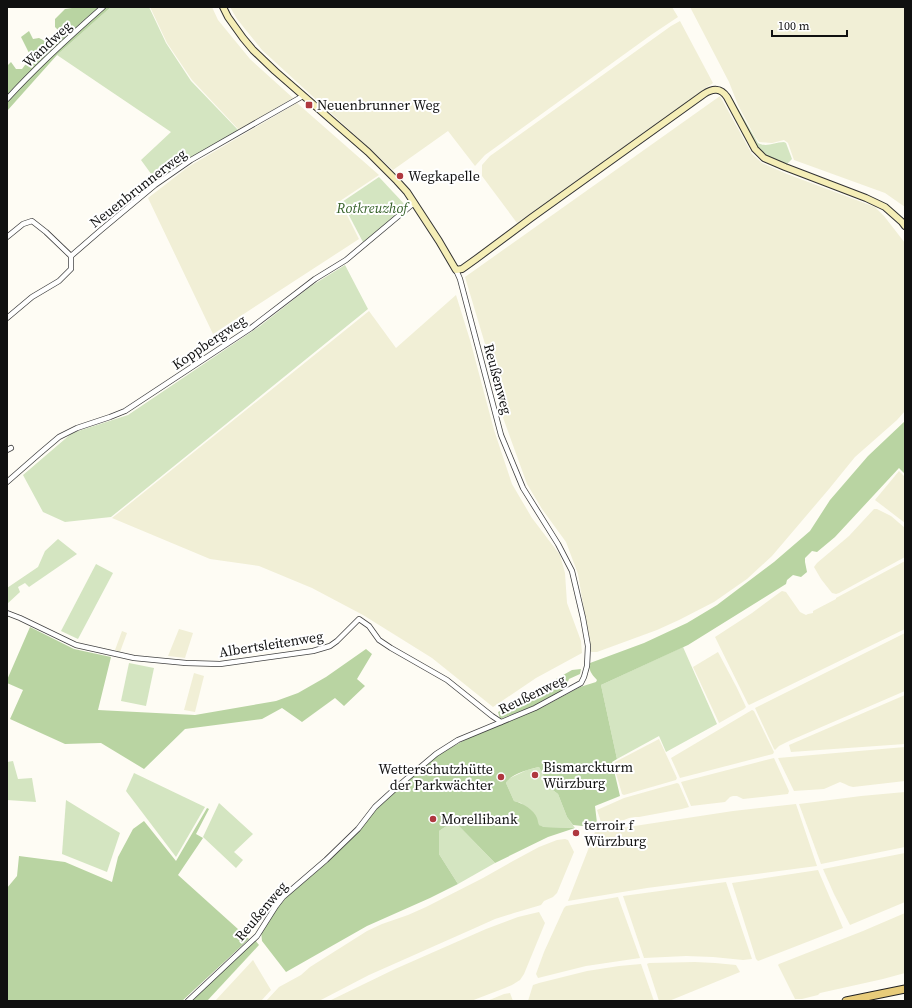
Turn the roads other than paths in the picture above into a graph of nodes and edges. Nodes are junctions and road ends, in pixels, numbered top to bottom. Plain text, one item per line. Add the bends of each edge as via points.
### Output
1 (103, 7) edge
2 (223, 7) edge
3 (303, 96) junction
4 (7, 99) edge
5 (414, 203) junction
6 (905, 226) edge
7 (7, 237) edge
8 (71, 256) junction
9 (456, 270) junction
10 (7, 318) edge
11 (7, 482) edge
12 (7, 613) edge
13 (501, 722) junction
14 (905, 989) edge
15 (188, 1001) edge
16 (846, 1001) edge

1 - 4 street, Wandweg via 32,72
2 - 3 street via 253,50
3 - 5 street via 393,176
3 - 8 street, Neuenbrunnerweg via 191,160 155,185
5 - 9 street
5 - 11 street, Koppbergweg via 346,260 315,279 251,328 125,411 59,437
6 - 9 street via 885,207 764,158 755,149 724,93 713,90 462,269
7 - 8 street via 23,224 32,221
8 - 10 street via 71,269 59,281 32,297
9 - 13 street, Reußenweg via 501,435 522,488 572,571 588,646 587,666 581,683 535,708
12 - 13 street, Albertsleitenweg via 76,645 134,658 220,664 313,651 330,646 359,619 385,644 447,680
13 - 15 street, Reußenweg via 458,740 436,754 397,787 326,860 283,897 257,936
14 - 16 main road

